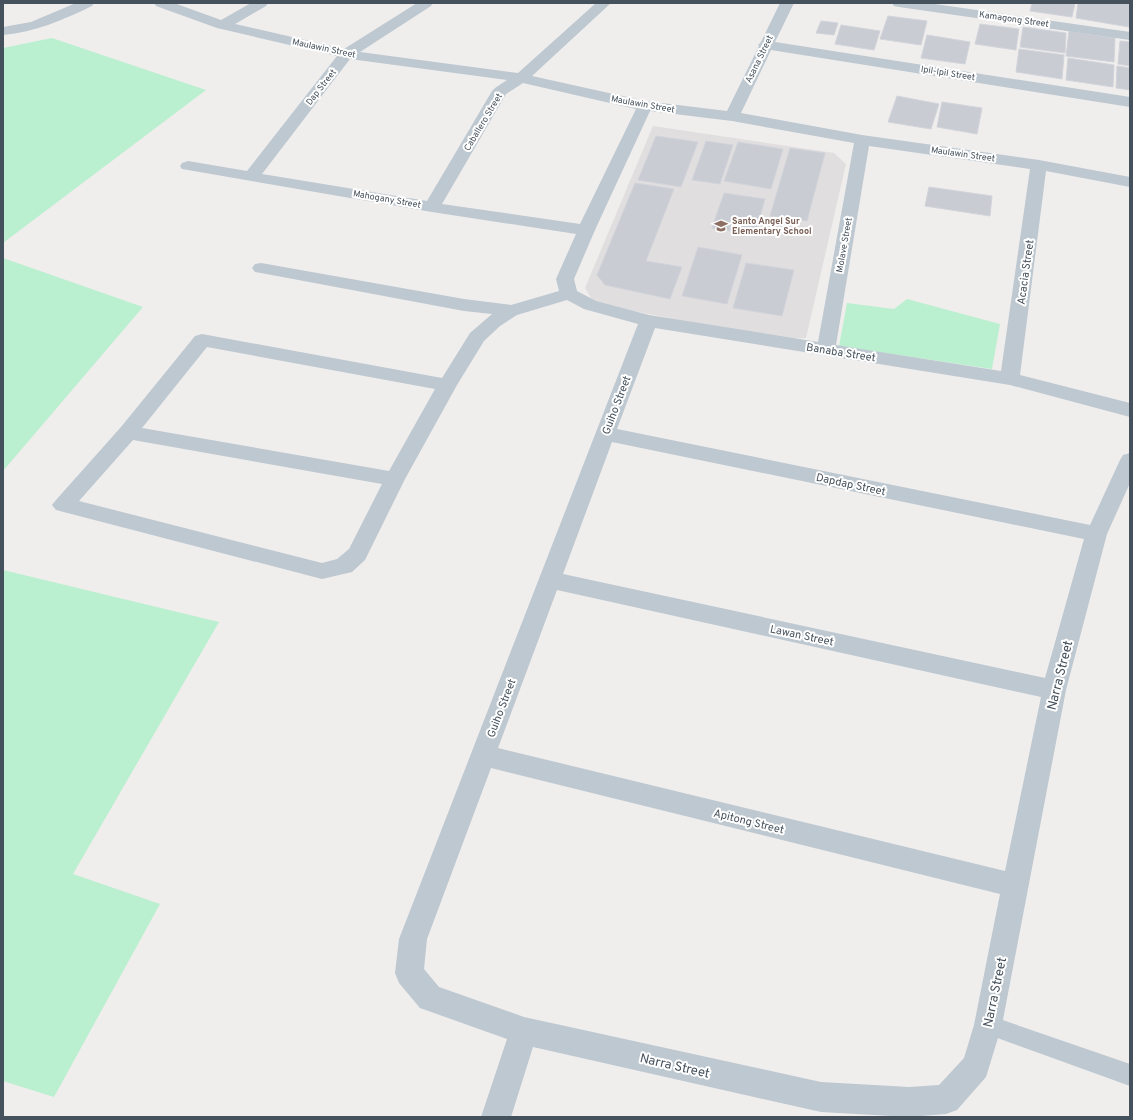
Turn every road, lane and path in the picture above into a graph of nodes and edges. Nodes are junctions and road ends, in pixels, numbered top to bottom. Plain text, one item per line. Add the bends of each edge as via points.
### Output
1 (86, 3) edge
2 (161, 3) edge
3 (261, 3) edge
4 (426, 3) edge
5 (604, 3) edge
6 (787, 3) edge
7 (899, 3) edge
8 (995, 10) edge
9 (222, 25) junction
10 (3, 31) edge
11 (1130, 36) edge
12 (765, 44) junction
13 (346, 54) junction
14 (521, 78) junction
15 (1130, 102) edge
16 (645, 106) junction
17 (732, 116) junction
18 (862, 140) junction
19 (1039, 165) junction
20 (188, 166) dead end
21 (252, 176) junction
22 (1130, 182) edge
23 (432, 207) junction
24 (586, 230) junction
25 (261, 268) dead end
26 (567, 286) junction
27 (511, 311) junction
28 (648, 321) junction
29 (826, 349) junction
30 (1010, 379) junction
31 (448, 386) junction
32 (1130, 410) edge
33 (128, 432) junction
34 (605, 434) junction
35 (1130, 460) edge
36 (395, 479) junction
37 (1096, 534) junction
38 (549, 580) junction
39 (1054, 690) junction
40 (483, 754) junction
41 (1016, 886) junction
42 (988, 1025) junction
43 (524, 1031) junction
44 (1130, 1075) edge
45 (496, 1117) edge

1 - 10 street via 54,19 18,30
2 - 9 street, Maulawin Street
3 - 9 street
4 - 13 street, Dap Street
5 - 14 street, Caballero Street
6 - 12 street, Asana Street
7 - 8 street, Kamagong Street
8 - 11 street, Kamagong Street
9 - 13 street, Maulawin Street
12 - 15 street, Ipil-Ipil Street
12 - 17 street, Asana Street
13 - 14 street, Maulawin Street
13 - 21 street, Dap Street
14 - 16 street, Maulawin Street
14 - 23 street, Caballero Street via 500,91
16 - 17 street, Maulawin Street
16 - 24 street
17 - 18 street, Maulawin Street
18 - 19 street, Maulawin Street
18 - 29 street, Molave Street
19 - 22 street, Maulawin Street
19 - 30 street, Acacia Street
20 - 21 street, Mahogany Street
21 - 23 street, Mahogany Street
23 - 24 street, Mahogany Street
24 - 26 street
25 - 27 street via 464,305
26 - 27 street
26 - 28 street, Banaba Street via 590,305
27 - 31 street via 493,322 477,337
28 - 29 street, Banaba Street
28 - 34 street, Guiho Street
29 - 30 street, Banaba Street
30 - 32 street, Banaba Street
31 - 33 street via 202,340
31 - 36 street
33 - 36 street
33 - 36 street via 63,505 322,571 344,566 357,554
34 - 37 street, Dapdap Street
34 - 38 street, Guiho Street
35 - 37 street, Narra Street
37 - 39 street, Narra Street
38 - 39 street, Lawan Street
38 - 40 street, Guiho Street
39 - 41 street, Narra Street
40 - 41 street, Apitong Street
40 - 43 street, Guiho Street via 413,939 409,973 430,998
41 - 42 street, Narra Street
42 - 43 street, Narra Street via 976,1068 946,1099 909,1102 821,1097
42 - 44 lane
43 - 45 street

